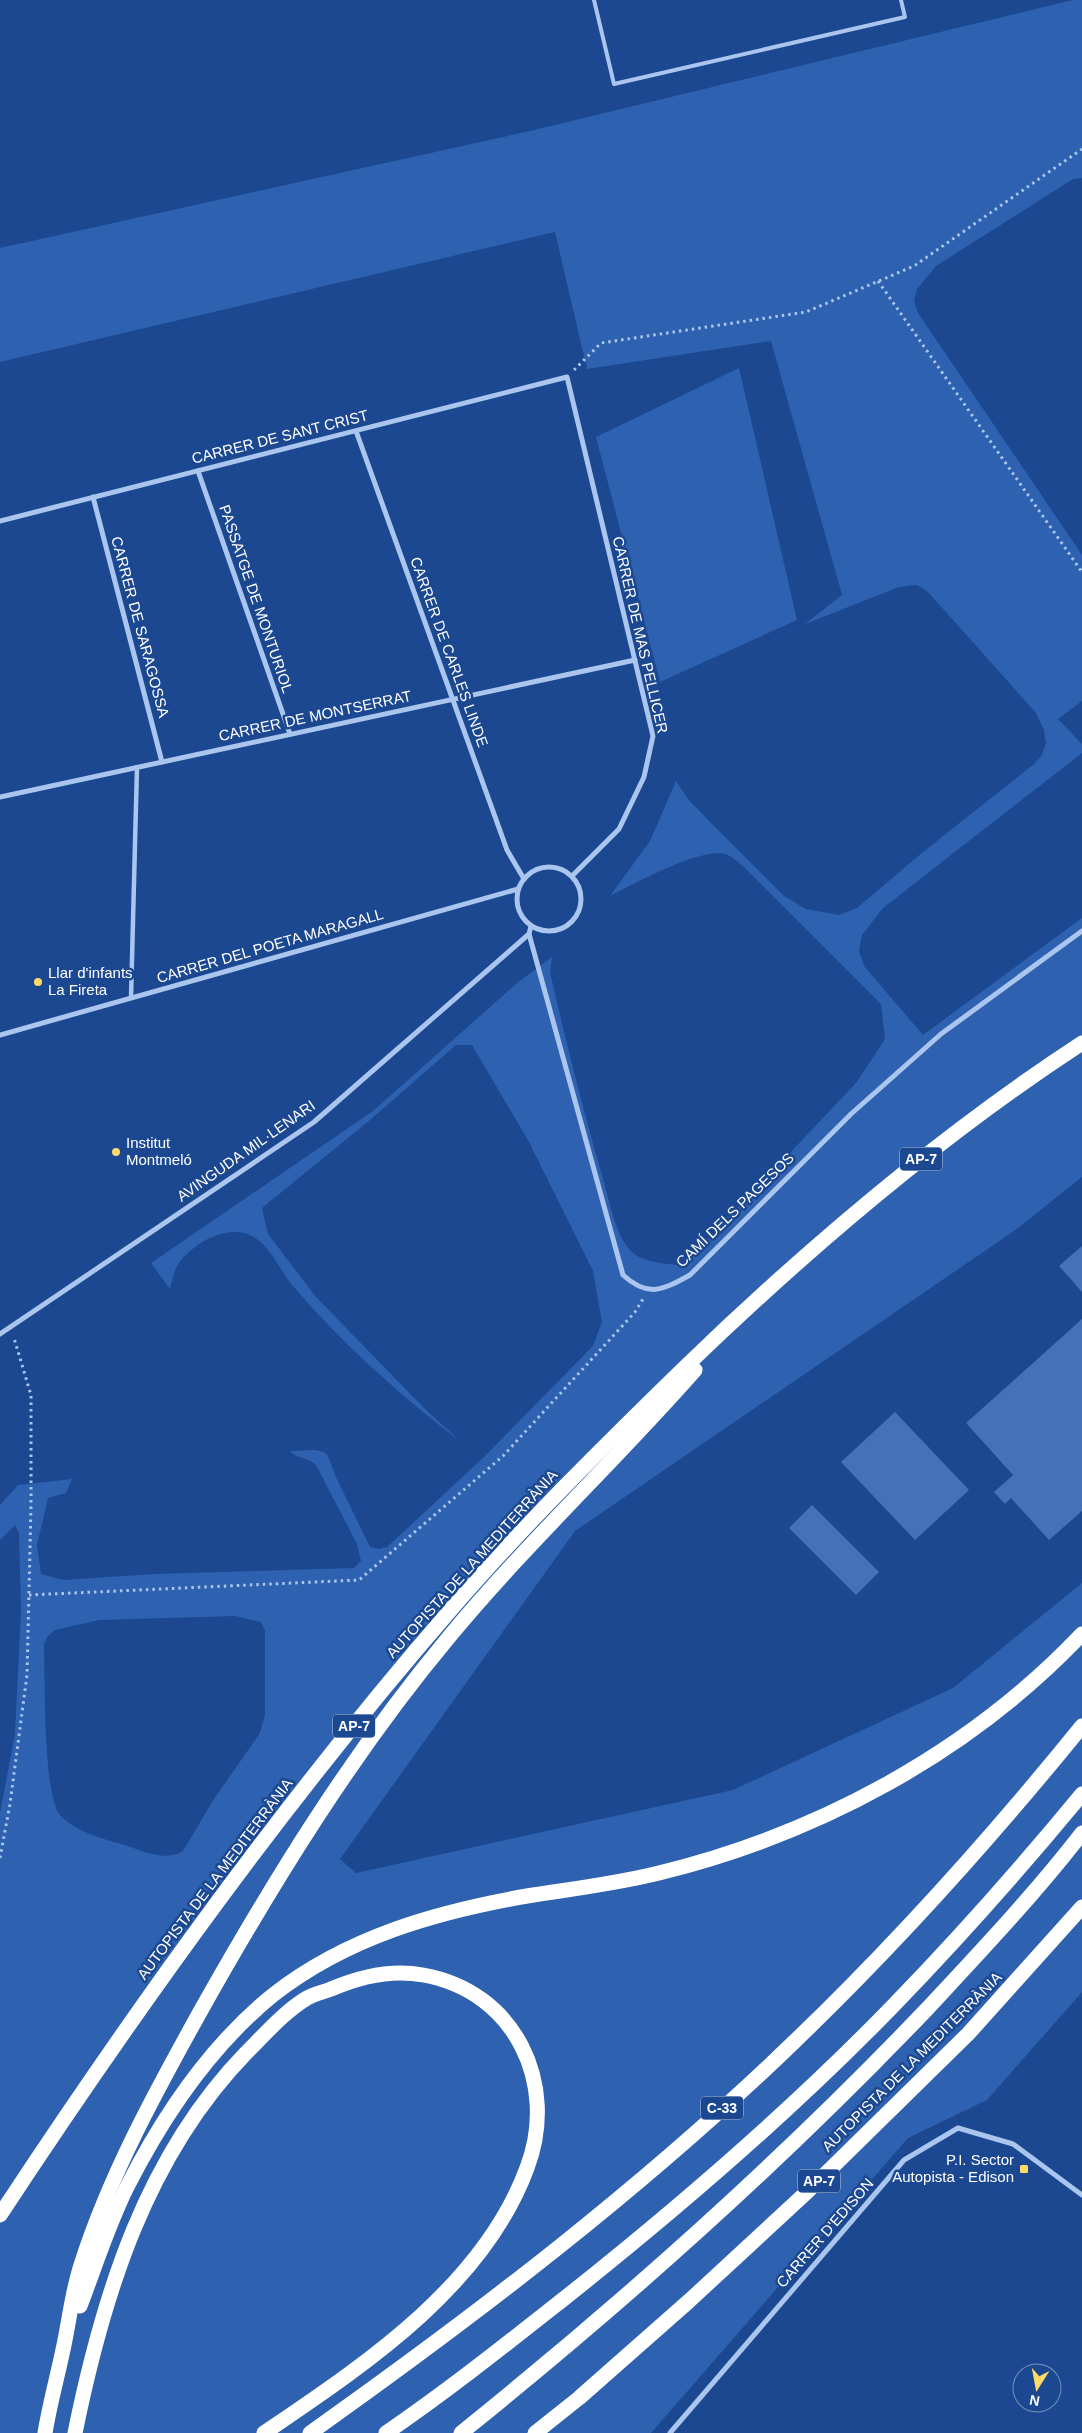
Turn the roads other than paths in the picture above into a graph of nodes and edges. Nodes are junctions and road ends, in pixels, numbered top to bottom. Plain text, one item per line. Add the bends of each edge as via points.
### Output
1 (594, 0) edge
2 (901, 0) edge
3 (567, 377) joint
4 (356, 431) junction
5 (198, 471) junction
6 (93, 498) junction
7 (0, 521) edge
8 (635, 660) junction
9 (453, 699) junction
10 (290, 734) junction
11 (162, 762) junction
12 (137, 767) junction
13 (0, 797) edge
14 (572, 876) junction
15 (524, 879) junction
16 (518, 889) junction
17 (530, 926) junction
18 (1082, 932) edge
19 (529, 934) junction
20 (131, 998) junction
21 (0, 1035) edge
22 (1082, 1043) edge
23 (769, 1287) junction
24 (0, 1334) edge
25 (1082, 1634) edge
26 (1082, 1726) edge
27 (1082, 1794) edge
28 (1082, 1833) edge
29 (1082, 1907) edge
30 (1082, 2194) edge
31 (0, 2215) edge
32 (63, 2349) junction
33 (45, 2433) edge
34 (74, 2433) edge
35 (264, 2433) edge
36 (310, 2433) edge
37 (386, 2433) edge
38 (461, 2433) edge
39 (535, 2433) edge
40 (670, 2433) edge

1 - 2 lane via 614,84 906,17
3 - 4 street, CARRER DE SANT CRIST
3 - 8 street, CARRER DE MAS PELLICER
4 - 5 street, CARRER DE SANT CRIST
4 - 9 street, CARRER DE CARLES LINDE
5 - 6 street, CARRER DE SANT CRIST
5 - 10 street, PASSATGE DE MONTURIOL
6 - 7 street, CARRER DE SANT CRIST
6 - 11 street, CARRER DE SARAGOSSA
8 - 9 street, CARRER DE MONTSERRAT
8 - 14 street, CARRER DE MAS PELLICER via 653,736 644,777 619,829
9 - 10 street, CARRER DE MONTSERRAT
9 - 15 street, CARRER DE CARLES LINDE via 507,850
10 - 11 street, CARRER DE MONTSERRAT
11 - 12 street, CARRER DE MONTSERRAT
12 - 13 street, CARRER DE MONTSERRAT
12 - 20 street
14 - 15 street via 562,869 543,867
14 - 17 street via 580,889 582,901 573,922 552,932
15 - 16 street
16 - 17 street via 519,911
16 - 20 street, CARRER DEL POETA MARAGALL
17 - 19 street
18 - 19 street, CAMÍ DELS PAGESOS via 941,1034 851,1114 690,1274 668,1288 649,1290 635,1285 623,1275
19 - 24 street, AVINGUDA MIL·LENARI via 314,1122
20 - 21 street, CARRER DEL POETA MARAGALL
22 - 23 highway, AUTOPISTA DE LA MEDITERRÀNIA / AP-7 via 924,1157
23 - 31 highway, AUTOPISTA DE LA MEDITERRÀNIA / AP-7 via 606,1444 456,1603 386,1685 259,1846 149,1995
23 - 32 highway via 640,1432 504,1574 449,1637 382,1723 335,1791 248,1926 171,2064 111,2188 80,2267
25 - 32 highway via 1008,1702 940,1753 834,1812 776,1836 658,1873 526,1896 403,1925 321,1962 273,1996 230,2035 194,2078 161,2126 126,2189
26 - 36 highway, C-33 via 929,1906 793,2044 574,2236 485,2306
27 - 37 highway, C-33 via 1033,1853 910,1987 807,2090 603,2267
28 - 38 highway via 994,1938 798,2140 540,2370
29 - 39 highway, AUTOPISTA DE LA MEDITERRÀNIA / AP-7 via 968,2034 808,2191 580,2398
30 - 40 street, CARRER D'EDISON via 1013,2144 958,2128 904,2160
32 - 33 highway
34 - 35 highway via 116,2272 145,2199 187,2125 232,2067 272,2026 308,1998 347,1982 390,1974 423,1975 458,1986 494,2009 527,2054 536,2085 538,2117 535,2142 518,2189 480,2250 424,2313 336,2384

